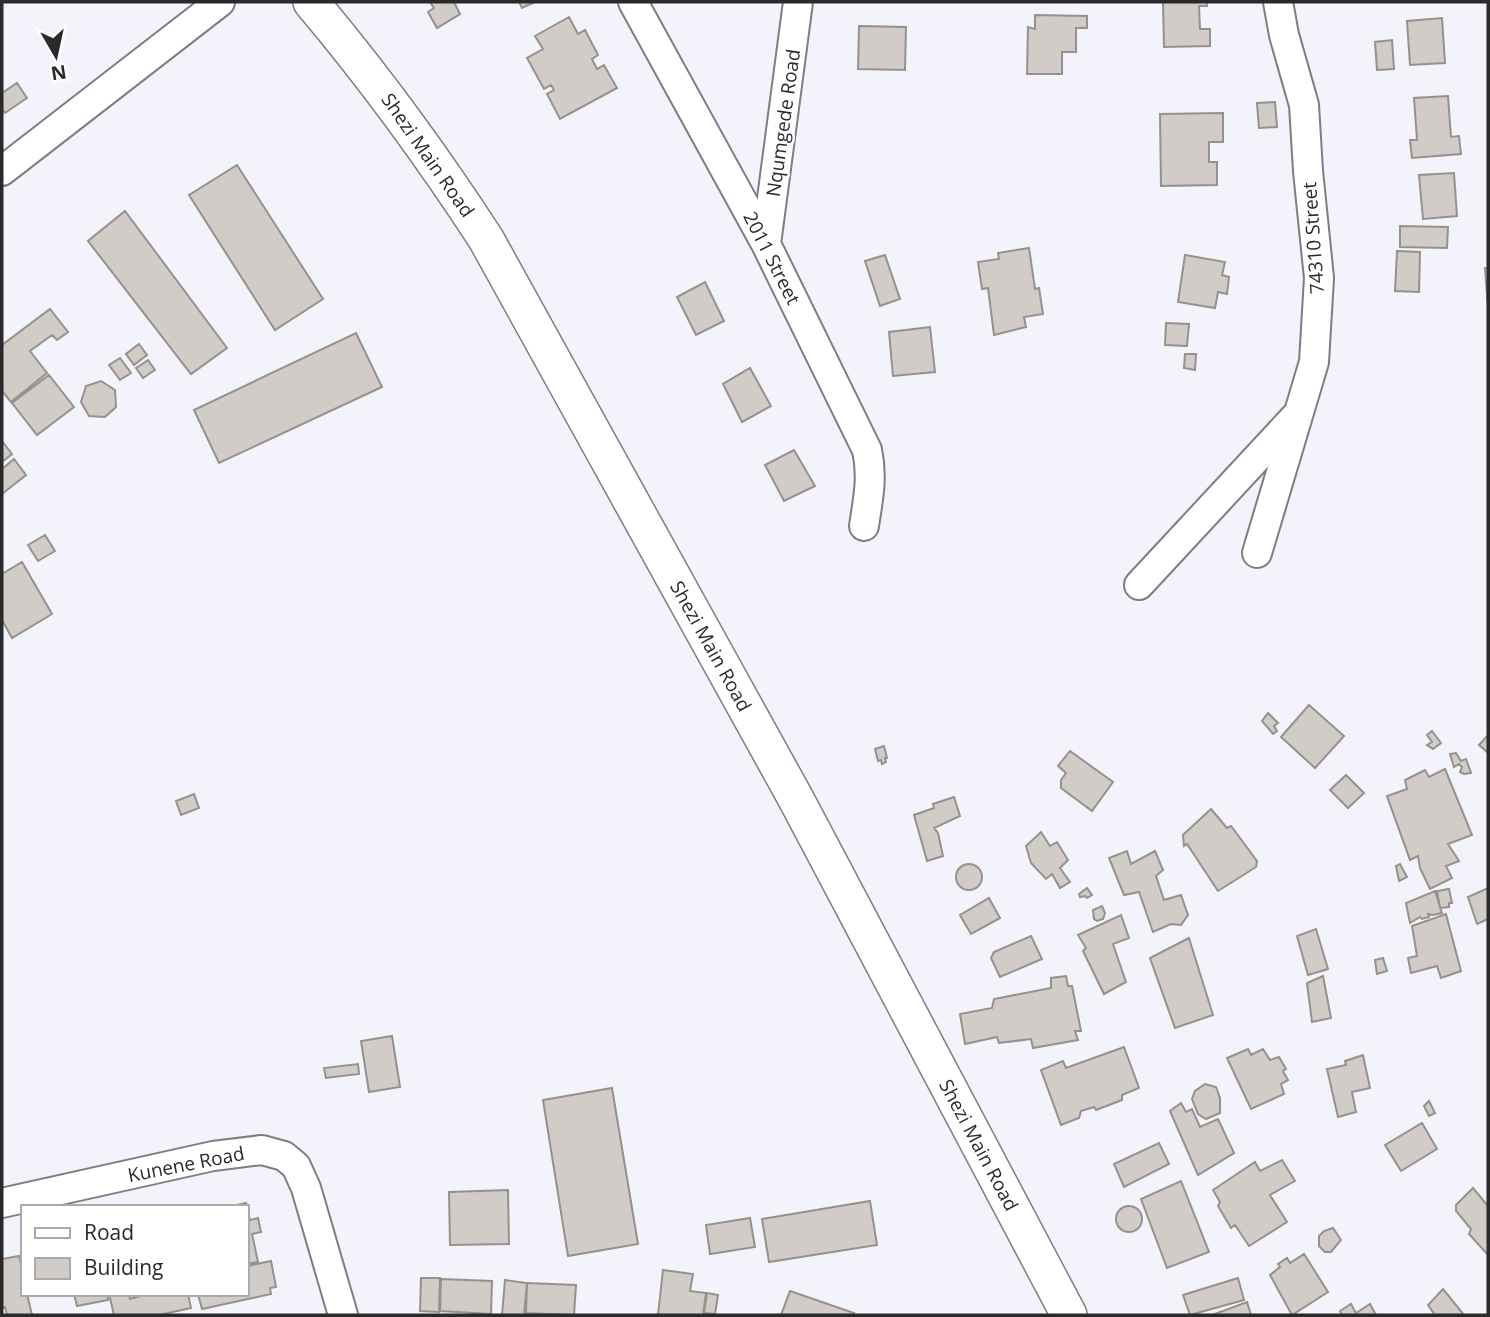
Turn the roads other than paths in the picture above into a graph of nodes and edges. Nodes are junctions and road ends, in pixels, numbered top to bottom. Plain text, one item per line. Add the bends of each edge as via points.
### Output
1 (220, 2) edge
2 (312, 2) edge
3 (633, 2) edge
4 (798, 2) edge
5 (1278, 2) edge
6 (2, 171) edge
7 (766, 243) junction
8 (1299, 412) junction
9 (864, 526) dead end
10 (1256, 553) dead end
11 (1139, 585) dead end
12 (2, 1203) edge
13 (343, 1315) edge
14 (1069, 1315) edge

1 - 6 street
2 - 14 street, Shezi Main Road via 367,68 486,239 796,799
3 - 7 street, 2011 Street
4 - 7 street, Nqumgede Road
5 - 8 street, 74310 Street via 1304,105 1319,278 1314,362
7 - 9 street, 2011 Street via 867,450 871,485
8 - 10 street, 74310 Street
8 - 11 street
12 - 13 street, Kunene Road via 214,1156 262,1150 284,1156 296,1166 306,1188

